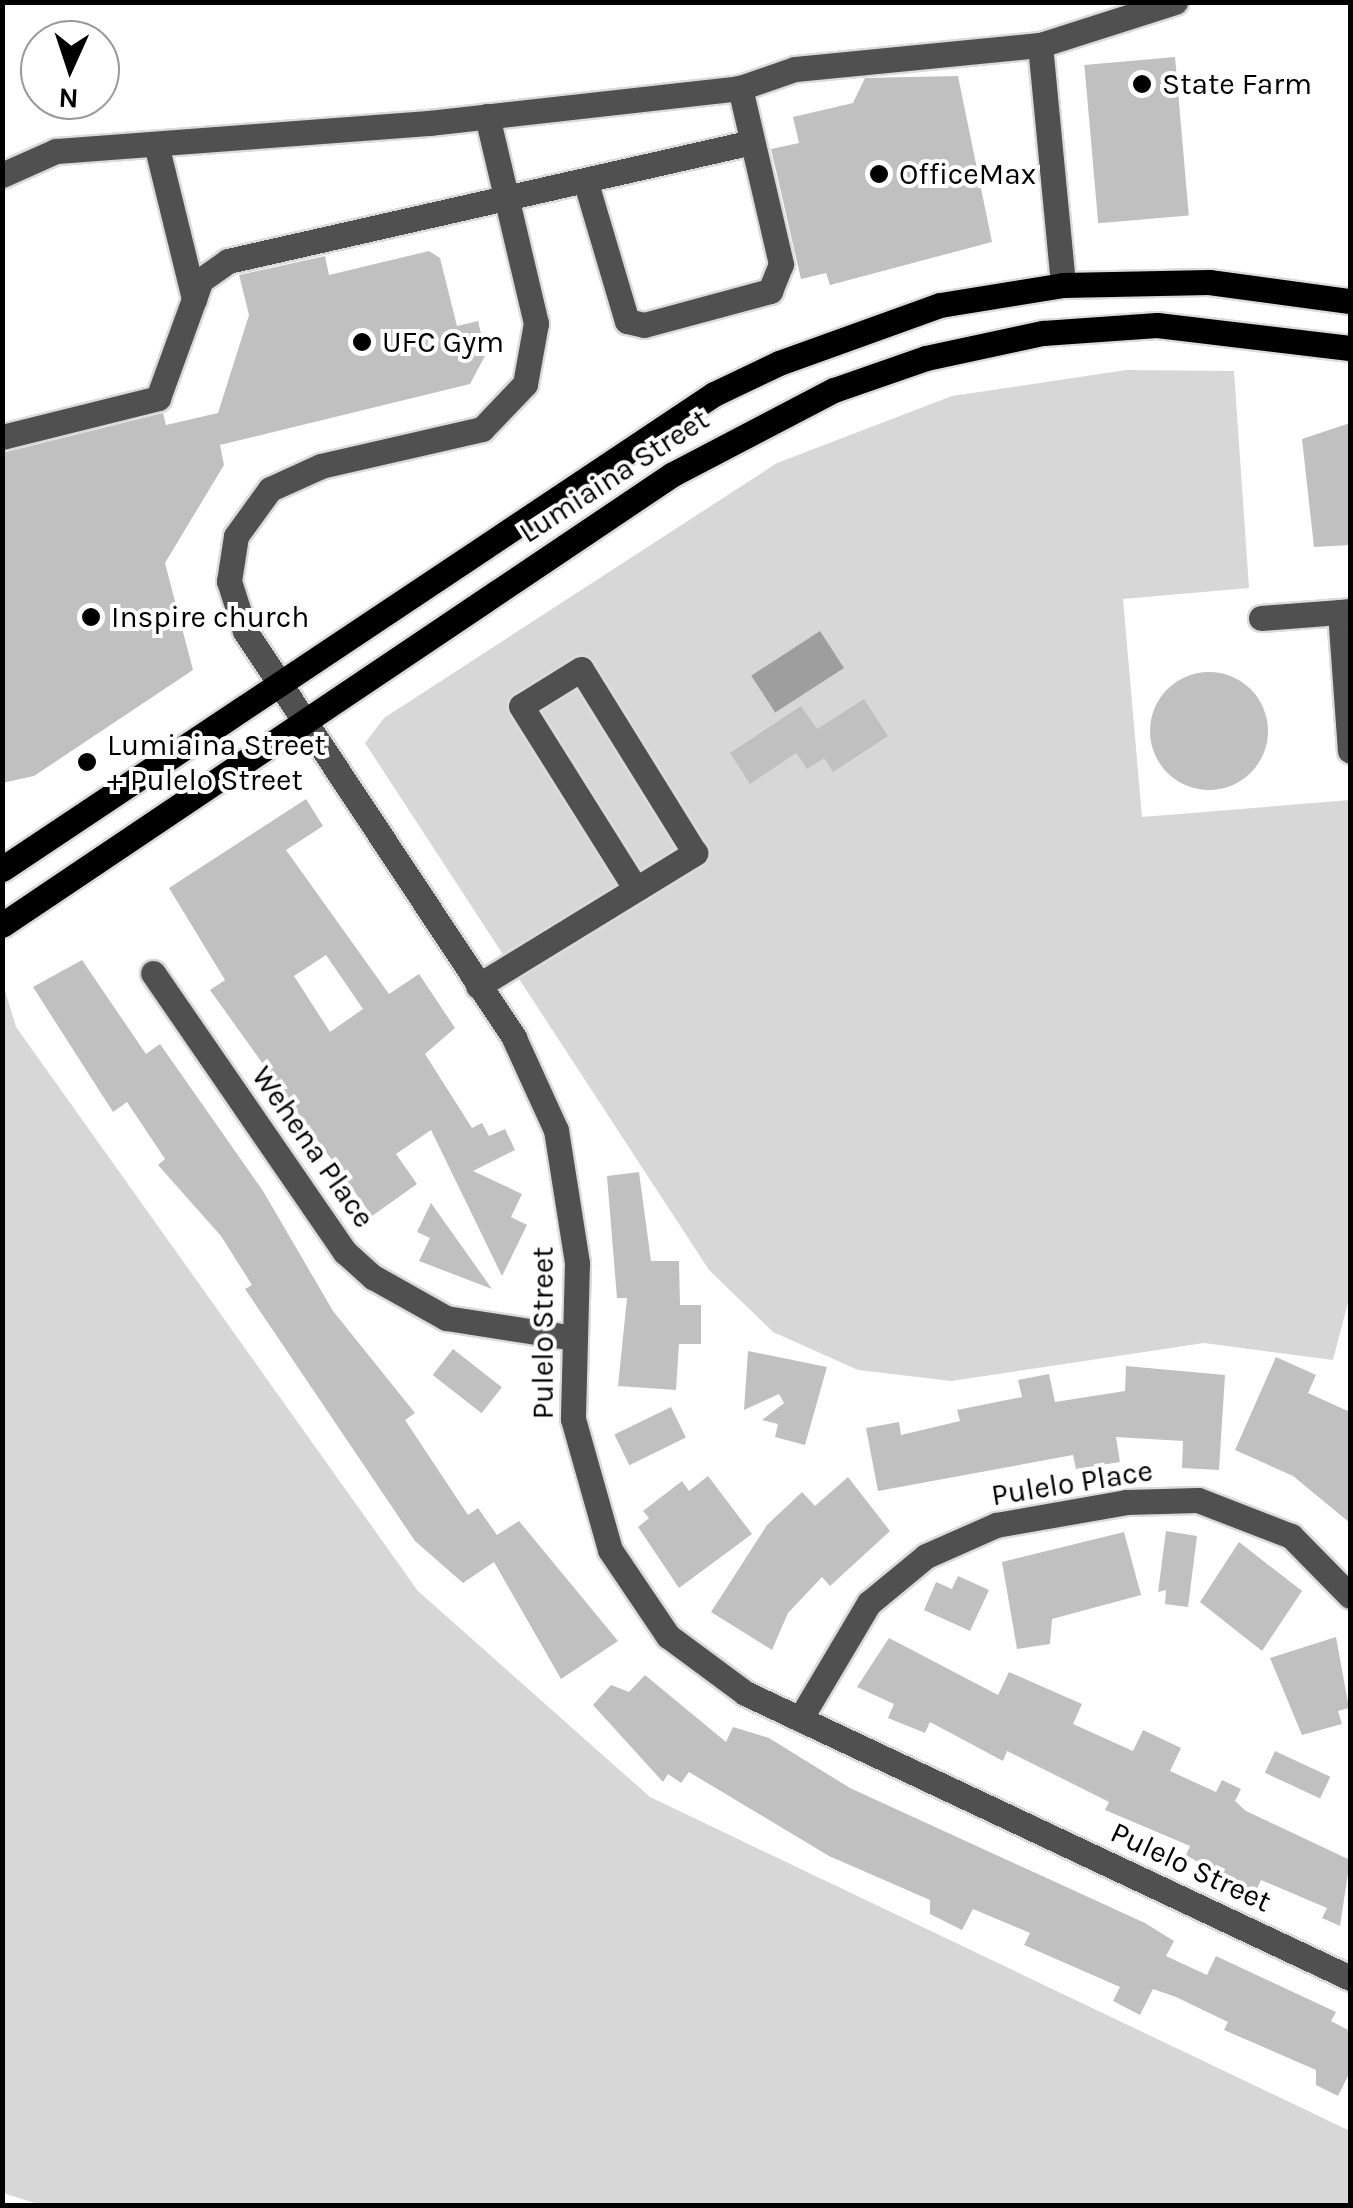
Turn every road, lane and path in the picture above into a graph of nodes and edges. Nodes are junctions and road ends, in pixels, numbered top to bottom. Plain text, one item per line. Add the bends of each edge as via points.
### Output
1 (1175, 2) edge
2 (1040, 46) junction
3 (740, 88) junction
4 (487, 116) junction
5 (752, 142) junction
6 (156, 144) junction
7 (30, 157) junction
8 (2, 158) edge
9 (2, 175) edge
10 (586, 184) junction
11 (505, 198) junction
12 (1063, 285) junction
13 (194, 300) junction
14 (1350, 301) edge
15 (1350, 348) edge
16 (2, 437) edge
17 (1345, 612) edge
18 (1261, 618) dead end
19 (279, 684) junction
20 (304, 722) junction
21 (1350, 750) edge
22 (2, 868) edge
23 (636, 890) junction
24 (2, 926) edge
25 (153, 973) dead end
26 (478, 986) junction
27 (573, 1338) junction
28 (1350, 1596) edge
29 (800, 1719) junction
30 (1350, 1978) edge

1 - 2 street
2 - 3 street via 795,69
2 - 12 street
3 - 4 street
3 - 5 street
4 - 6 street
4 - 11 street, Pulelo Street
5 - 10 street
5 - 10 street via 778,282 644,325 621,314
6 - 7 street
6 - 13 street
7 - 8 street
7 - 9 street
10 - 11 street
11 - 13 street via 242,256 201,280
11 - 19 street, Pulelo Street via 536,323 525,384 506,411 454,440 292,474 236,536 229,581 237,615
12 - 14 main road, Lumiaina Street via 1210,282
12 - 19 main road, Lumiaina Street via 858,330 714,394
13 - 16 street via 158,398
15 - 20 main road, Lumiaina Street via 1157,325 1043,334 926,358 834,390 730,438
17 - 18 street
17 - 21 street
19 - 20 street, Pulelo Street
19 - 22 main road, Lumiaina Street
20 - 24 main road, Lumiaina Street
20 - 26 street, Pulelo Street
23 - 23 street via 695,853 580,669 521,706
23 - 26 street
25 - 27 street, Wehena Place via 345,1252 373,1277 446,1318
26 - 27 street, Pulelo Street via 556,1130 575,1220
27 - 29 street, Pulelo Street via 584,1474 638,1598 700,1664
28 - 29 street, Pulelo Place via 1290,1536 1198,1500 1126,1502 996,1526 926,1556 870,1603
29 - 30 street, Pulelo Street

